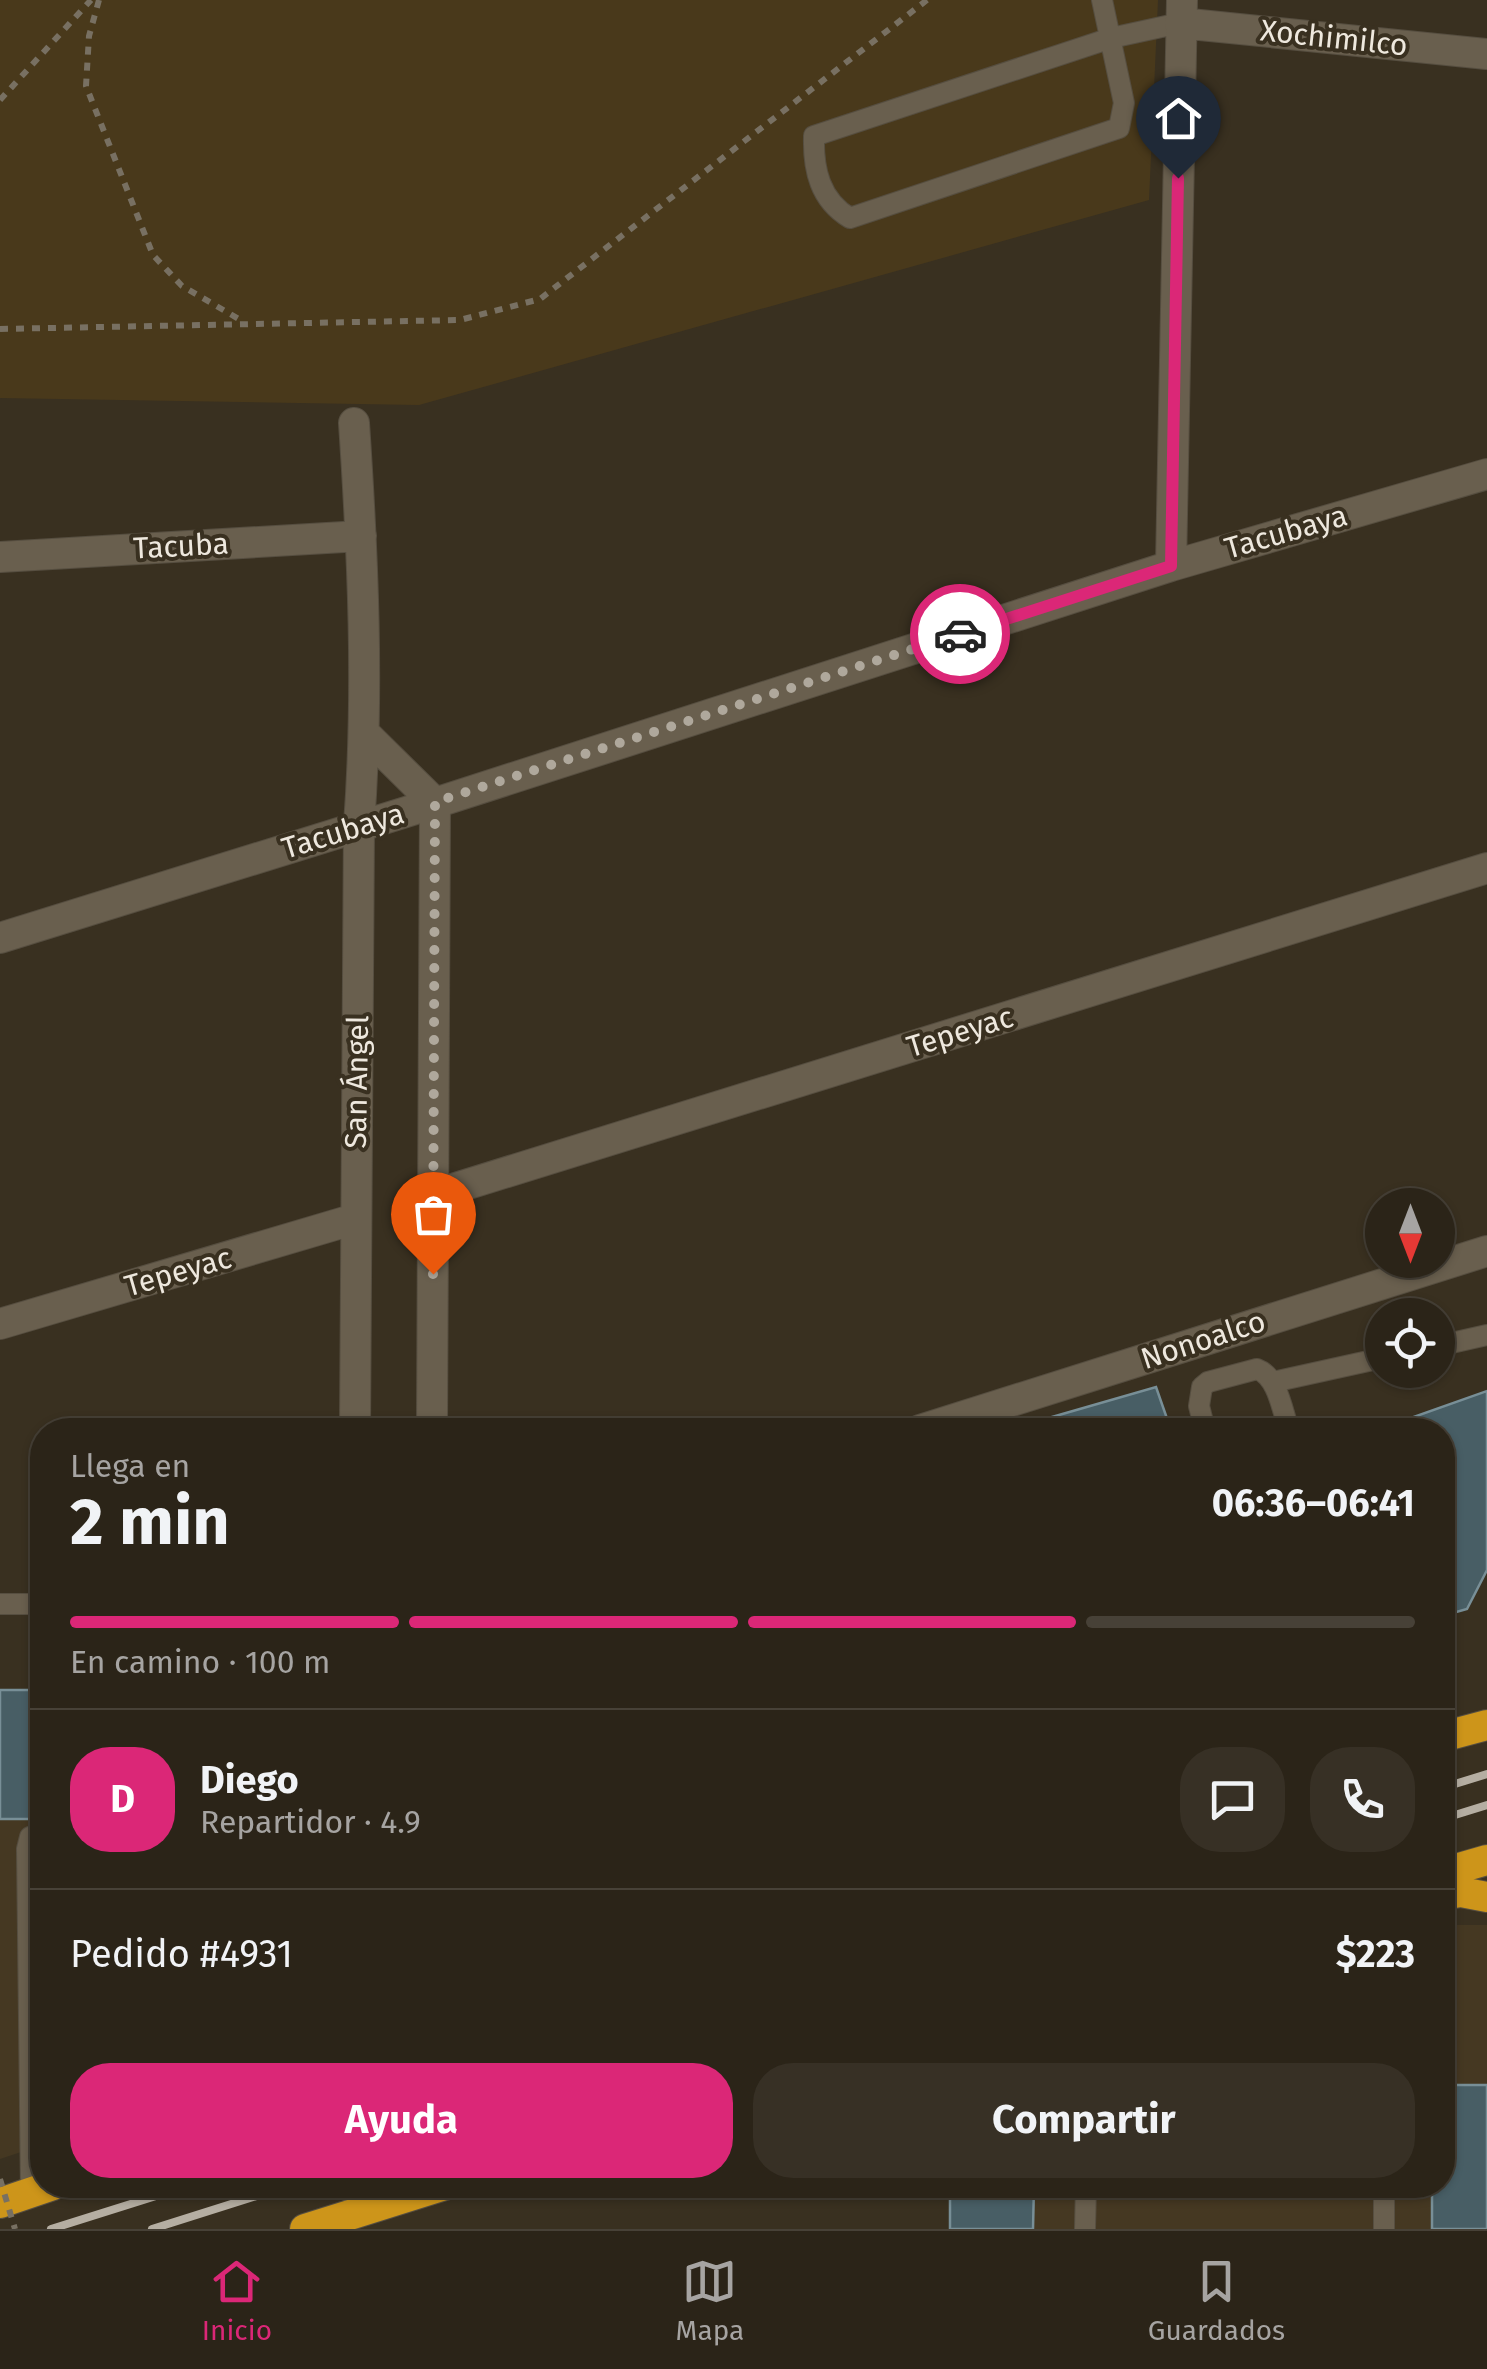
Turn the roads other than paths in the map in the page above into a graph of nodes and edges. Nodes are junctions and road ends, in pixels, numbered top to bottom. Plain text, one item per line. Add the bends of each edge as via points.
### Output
1 (1102, 0) edge
2 (1181, 11) edge
3 (1111, 38) junction
4 (1487, 54) edge
5 (354, 423) dead end
6 (1487, 474) edge
7 (361, 536) junction
8 (0, 557) edge
9 (1171, 566) junction
10 (366, 735) junction
11 (435, 802) junction
12 (360, 825) junction
13 (1487, 868) edge
14 (0, 938) edge
15 (434, 1196) junction
16 (355, 1220) junction
17 (1487, 1251) edge
18 (0, 1324) edge
19 (1487, 1335) edge
20 (1455, 1342) edge
21 (1365, 1362) edge
22 (1273, 1382) junction
23 (355, 1418) edge
24 (432, 1418) edge
25 (958, 1418) edge
26 (1202, 1418) edge
27 (1285, 1418) edge
28 (0, 1604) edge
29 (30, 1604) edge
30 (1487, 1725) edge
31 (1455, 1734) edge
32 (30, 1836) edge
33 (1487, 1860) edge
34 (1455, 1869) edge
35 (1455, 1893) edge
36 (1487, 1897) edge
37 (30, 1917) edge
38 (30, 2192) edge
39 (359, 2198) edge
40 (1086, 2198) edge
41 (1384, 2198) edge
42 (0, 2203) edge
43 (306, 2229) edge
44 (1086, 2229) edge
45 (1384, 2229) edge

1 - 3 lane
2 - 3 lane
2 - 4 street, Xochimilco
2 - 9 street
3 - 3 lane via 814,136 813,161 830,206 850,218 1119,128 1124,103
5 - 7 street, San Ángel
6 - 9 street, Tacubaya
7 - 8 street, Tacuba
7 - 10 street, San Ángel
9 - 11 street, Tacubaya
10 - 11 street
10 - 12 street, San Ángel
11 - 12 street, Tacubaya
11 - 15 street
12 - 14 street, Tacubaya
12 - 16 street, San Ángel
13 - 15 street, Tepeyac
15 - 24 street
16 - 18 street, Tepeyac
16 - 23 street, San Ángel
17 - 25 street, Nonoalco
19 - 20 lane
21 - 22 lane
22 - 26 lane via 1257,1369 1208,1382 1198,1398
22 - 27 lane
28 - 29 lane
30 - 31 highway
32 - 37 lane
33 - 34 highway
35 - 36 highway
38 - 42 highway
39 - 43 highway
40 - 44 lane
41 - 45 lane

